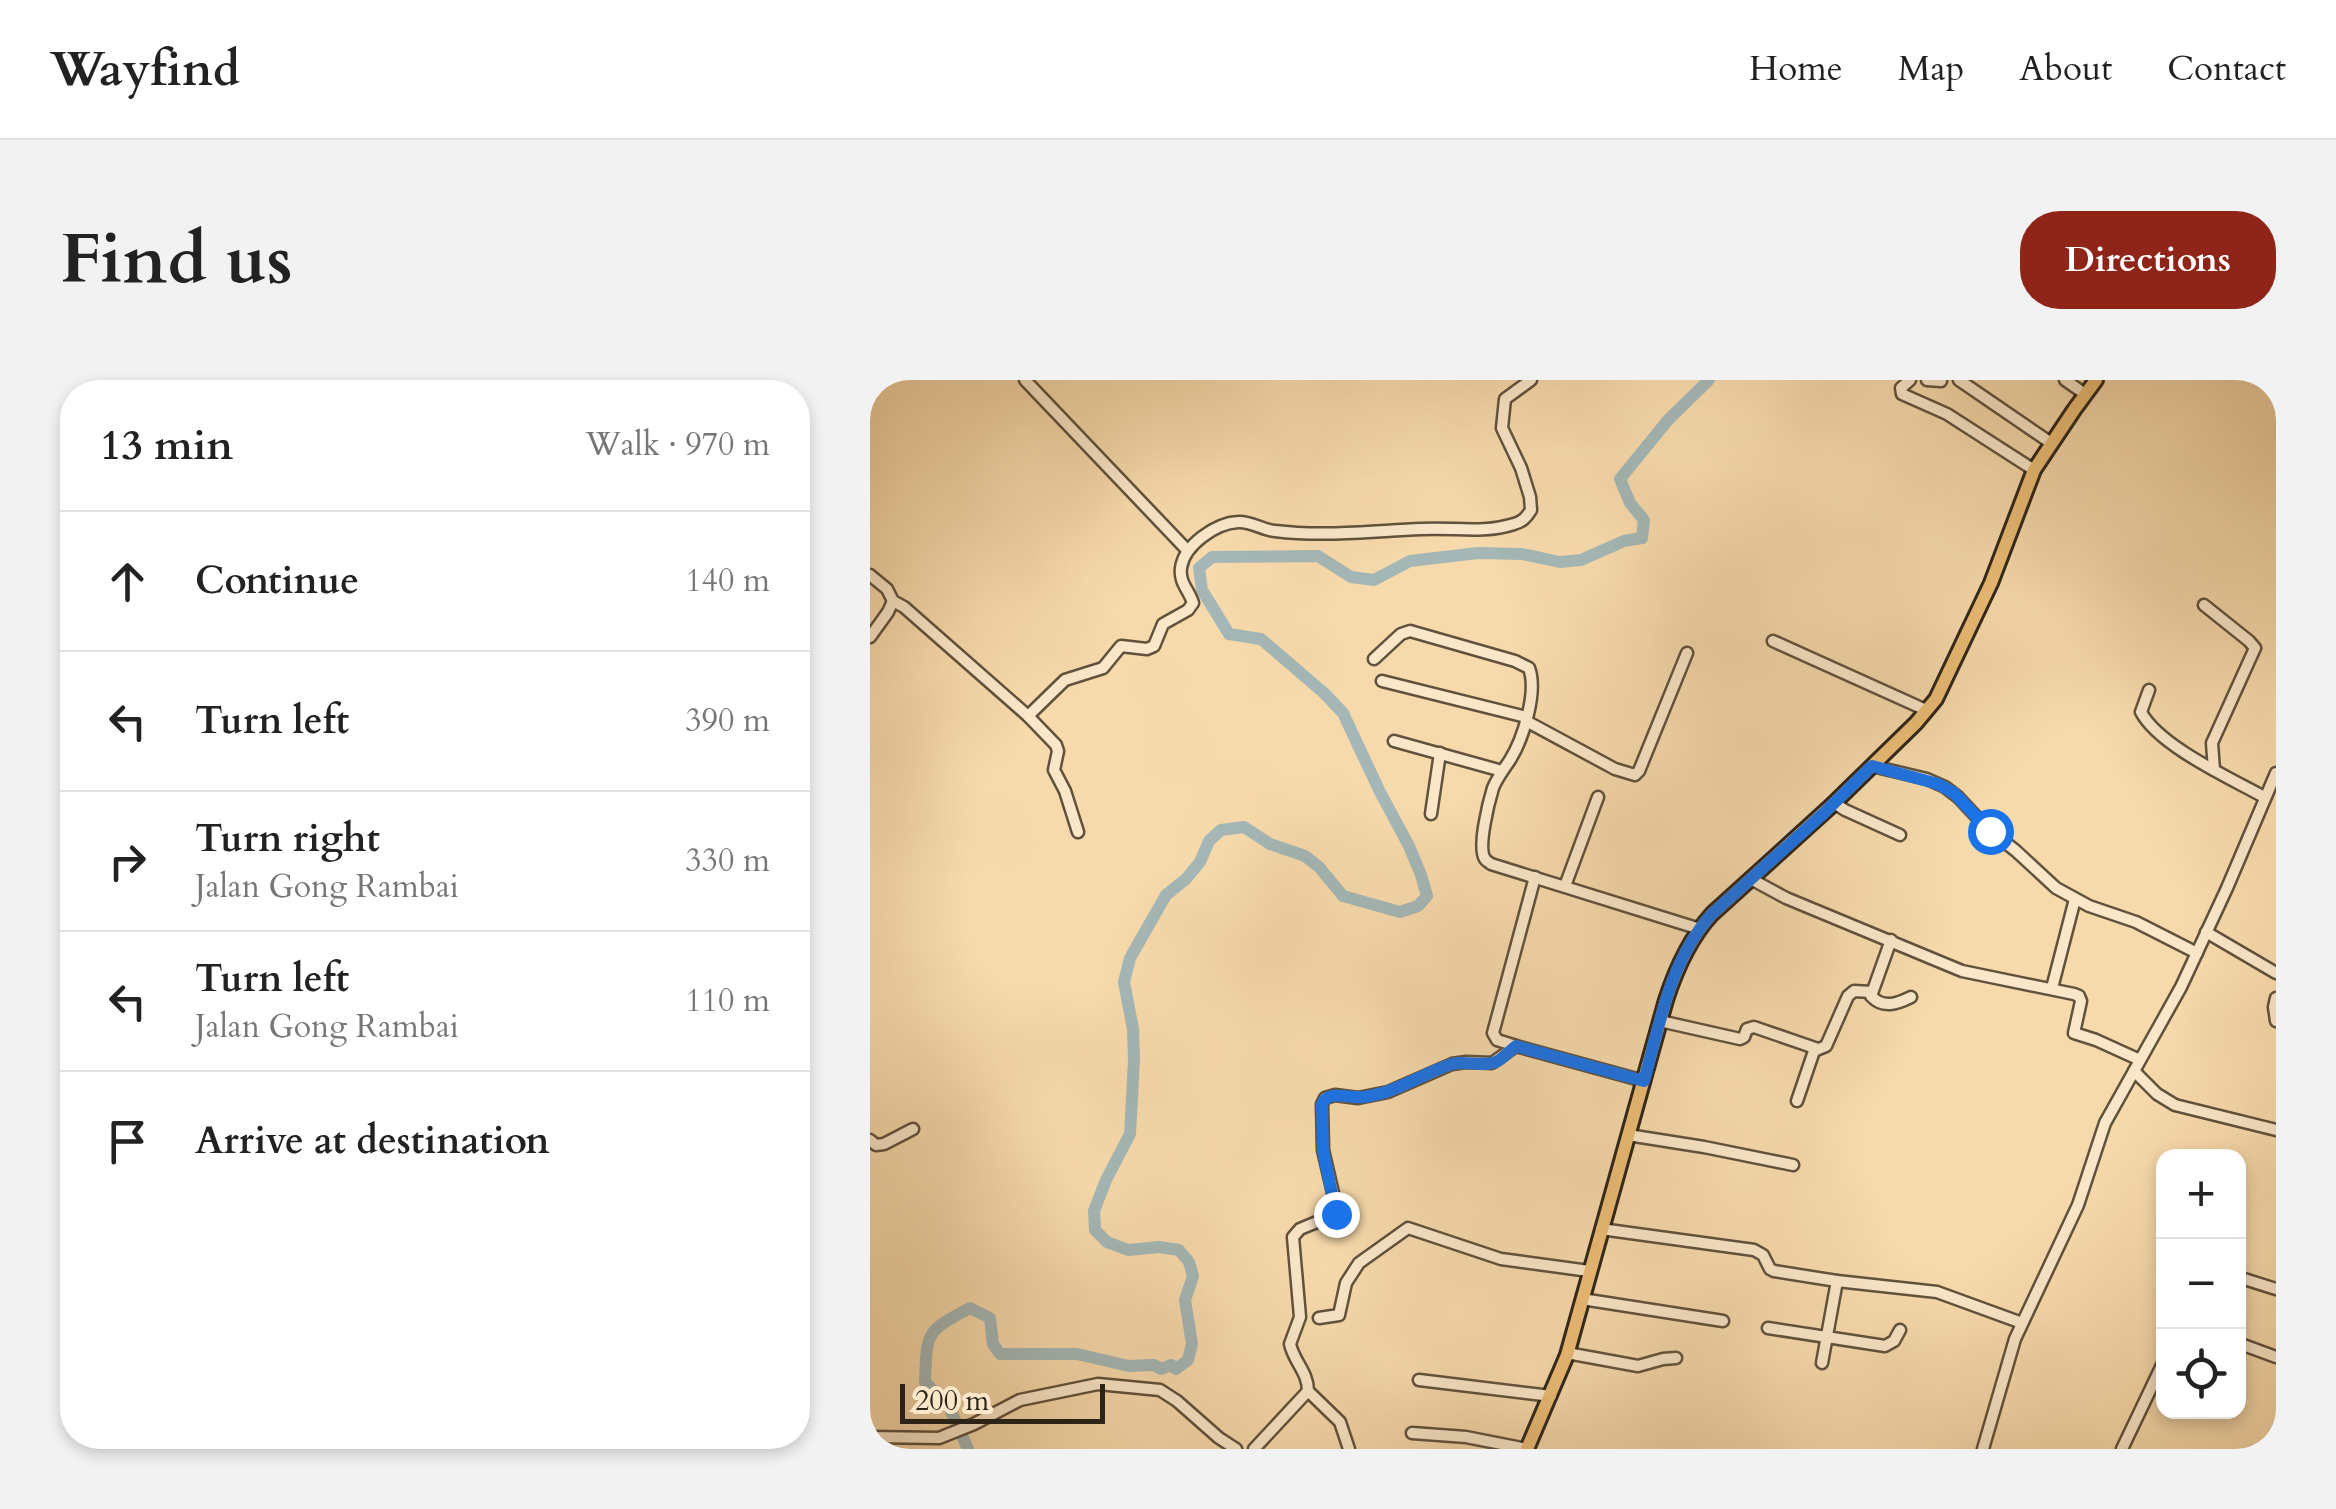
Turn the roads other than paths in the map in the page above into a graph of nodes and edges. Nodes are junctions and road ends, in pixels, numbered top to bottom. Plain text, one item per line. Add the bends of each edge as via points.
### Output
1 (1025, 380) edge
2 (1531, 380) edge
3 (1910, 380) edge
4 (1927, 380) edge
5 (1959, 380) edge
6 (2065, 380) edge
7 (2096, 380) edge
8 (1941, 381) edge
9 (2086, 394) junction
10 (2051, 443) junction
11 (2034, 470) junction
12 (1187, 550) junction
13 (870, 575) edge
14 (893, 601) junction
15 (2204, 605) dead end
16 (870, 637) edge
17 (1773, 641) dead end
18 (1687, 653) dead end
19 (1374, 659) dead end
20 (1382, 681) dead end
21 (2149, 690) dead end
22 (1926, 710) junction
23 (1028, 716) junction
24 (1526, 719) junction
25 (1394, 741) dead end
26 (1440, 753) junction
27 (1872, 766) junction
28 (1502, 770) junction
29 (2214, 770) junction
30 (2276, 773) edge
31 (2269, 796) edge
32 (1598, 797) dead end
33 (1834, 803) junction
34 (1431, 814) dead end
35 (1078, 832) dead end
36 (1900, 834) dead end
37 (1535, 877) junction
38 (1751, 878) junction
39 (1565, 886) junction
40 (2075, 899) junction
41 (1700, 928) junction
42 (2206, 932) junction
43 (1891, 940) junction
44 (2197, 953) junction
45 (2276, 972) edge
46 (2052, 988) junction
47 (1872, 992) junction
48 (1910, 997) dead end
49 (2276, 998) edge
50 (2276, 1020) edge
51 (1660, 1021) junction
52 (1516, 1046) junction
53 (1818, 1048) junction
54 (2137, 1065) junction
55 (1644, 1081) junction
56 (1797, 1101) dead end
57 (914, 1129) dead end
58 (2276, 1130) edge
59 (1628, 1136) junction
60 (870, 1140) edge
61 (1793, 1165) dead end
62 (1601, 1228) junction
63 (1590, 1271) junction
64 (2246, 1279) edge
65 (1837, 1281) junction
66 (2276, 1289) edge
67 (1582, 1299) junction
68 (1319, 1318) dead end
69 (1723, 1321) dead end
70 (2022, 1324) junction
71 (1768, 1328) dead end
72 (1900, 1330) dead end
73 (1826, 1337) junction
74 (2246, 1346) edge
75 (1568, 1353) junction
76 (2276, 1357) edge
77 (1676, 1358) dead end
78 (1822, 1363) dead end
79 (2156, 1378) edge
80 (1419, 1380) dead end
81 (1308, 1391) junction
82 (1551, 1396) junction
83 (1412, 1433) dead end
84 (870, 1438) edge
85 (1985, 1448) edge
86 (1236, 1449) edge
87 (1254, 1449) edge
88 (1349, 1449) edge
89 (1527, 1449) edge
90 (2122, 1449) edge

1 - 12 street
2 - 12 street via 1505,398 1502,425 1530,496 1531,510 1516,524 1348,534 1274,532 1232,522
3 - 11 street via 1902,394 1960,421
4 - 8 street
5 - 10 street
6 - 9 street
7 - 9 main road
9 - 10 main road
10 - 11 main road
11 - 22 main road via 1979,609
12 - 23 street via 1181,577 1193,603 1163,624 1154,646 1121,646 1103,668 1064,680
13 - 14 street
14 - 16 street
14 - 23 street
15 - 29 street via 2255,648 2212,743
17 - 22 street
18 - 24 street via 1635,775
19 - 24 street via 1410,631 1524,664 1532,672
20 - 24 street
21 - 29 street via 2141,712 2147,722
22 - 27 main road
23 - 35 street via 1058,748 1054,770
24 - 28 street
25 - 26 street
26 - 28 street
26 - 34 street
27 - 33 main road
27 - 40 street via 1949,790
28 - 37 street via 1482,854 1491,864
29 - 31 street
30 - 31 street
31 - 42 street
32 - 39 street
33 - 36 street
33 - 38 main road
37 - 39 street
37 - 52 street via 1493,1033
38 - 41 main road
38 - 43 street
39 - 41 street
40 - 44 street
40 - 46 street
41 - 51 main road via 1678,966
42 - 44 street
42 - 45 street
43 - 46 street via 1972,974
43 - 47 street
44 - 54 street
46 - 54 street via 2081,998 2074,1034
47 - 48 street via 1886,1004
47 - 53 street via 1850,992 1826,1046
49 - 50 street
51 - 53 street via 1740,1039 1754,1027
51 - 55 main road
52 - 55 street
52 - 81 street via 1492,1063 1452,1064 1388,1092 1322,1100 1323,1150 1337,1210 1293,1236 1300,1317 1290,1344
53 - 56 street
54 - 58 street via 2156,1094 2175,1106
54 - 70 street via 2105,1123 2078,1205
55 - 59 main road
57 - 60 street via 879,1146
59 - 61 street
59 - 62 main road
62 - 63 main road
62 - 65 street via 1754,1250 1770,1269
63 - 67 main road
63 - 68 street via 1501,1259 1408,1228 1358,1262 1339,1315
64 - 66 street
65 - 70 street via 1937,1292
65 - 73 street
67 - 69 street
67 - 75 main road
70 - 85 street
71 - 73 street
72 - 73 street via 1885,1346
73 - 78 street
74 - 76 street
75 - 77 street via 1638,1366
75 - 82 main road
79 - 90 street
80 - 82 street
81 - 87 street
81 - 88 street via 1340,1422
82 - 89 main road
83 - 89 street
84 - 86 street via 945,1436 1020,1400 1092,1384 1168,1394

